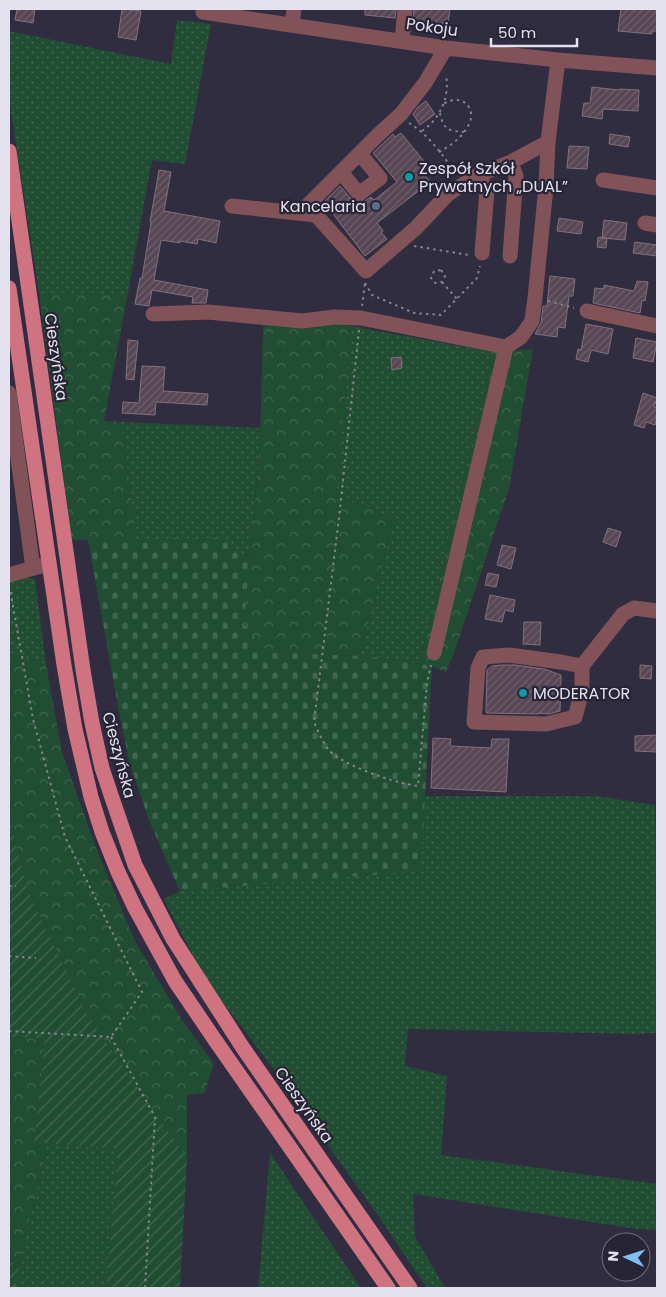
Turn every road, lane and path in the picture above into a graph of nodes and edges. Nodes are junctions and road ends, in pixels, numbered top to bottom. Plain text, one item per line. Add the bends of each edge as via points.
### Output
1 (294, 9) edge
2 (405, 9) edge
3 (203, 10) edge
4 (292, 25) junction
5 (402, 41) junction
6 (446, 48) junction
7 (558, 60) junction
8 (657, 68) edge
9 (445, 71) dead end
10 (443, 104) junction
11 (440, 113) junction
12 (398, 117) junction
13 (422, 131) junction
14 (464, 132) junction
15 (548, 142) junction
16 (9, 151) edge
17 (439, 152) junction
18 (360, 154) junction
19 (511, 162) junction
20 (341, 172) junction
21 (478, 175) junction
22 (603, 180) dead end
23 (462, 185) junction
24 (657, 188) edge
25 (232, 206) dead end
26 (300, 213) junction
27 (397, 243) junction
28 (510, 256) dead end
29 (478, 257) junction
30 (365, 277) junction
31 (442, 282) junction
32 (9, 288) edge
33 (535, 298) junction
34 (457, 299) junction
35 (586, 311) joint
36 (153, 314) dead end
37 (360, 318) junction
38 (657, 326) edge
39 (9, 333) edge
40 (506, 347) junction
41 (18, 354) junction
42 (9, 393) edge
43 (49, 564) junction
44 (33, 568) junction
45 (9, 575) edge
46 (9, 582) edge
47 (657, 611) edge
48 (434, 653) joint
49 (582, 666) junction
50 (9, 886) edge
51 (16, 886) dead end
52 (9, 956) edge
53 (36, 958) dead end
54 (9, 1031) edge
55 (111, 1037) junction
56 (144, 1288) edge
57 (388, 1288) edge
58 (410, 1288) edge

1 - 4 street
2 - 5 street
3 - 4 street, Pokoju
4 - 5 street, Pokoju
5 - 6 street, Pokoju
6 - 7 street, Pokoju
6 - 12 street via 425,83
7 - 8 street, Pokoju
7 - 15 street
9 - 10 path via 447,87
10 - 11 path
10 - 14 path via 459,100 469,106 470,121
11 - 13 path
11 - 14 path via 446,128
12 - 13 path
12 - 18 street
13 - 17 path
14 - 17 path
15 - 19 street
15 - 33 street
16 - 58 main road, Cieszyńska via 92,723 102,768 135,865 173,939 209,996
17 - 23 path
18 - 20 street
18 - 20 street via 380,178 360,194
19 - 21 street
19 - 28 street via 516,176
20 - 26 street
21 - 23 street
21 - 29 street via 487,190
22 - 24 street
23 - 27 street via 448,194
25 - 26 street
26 - 30 street via 316,215
27 - 29 path
27 - 30 street
29 - 34 path via 476,278
30 - 34 path via 372,295 414,313 441,315
30 - 37 path
31 - 31 path via 445,276 441,270 434,271 431,278 435,283
31 - 34 path
32 - 41 main road
33 - 35 path
33 - 40 street via 532,321 521,337
35 - 38 street
36 - 37 street via 208,312 302,321
37 - 40 street
37 - 48 path via 314,722 329,751 345,762 418,786 427,683
39 - 41 street
40 - 48 street
41 - 43 main road
42 - 44 street
43 - 44 street
43 - 57 main road via 75,730 91,797 134,908 175,981
44 - 45 street
46 - 55 path via 33,718 65,837 142,992
47 - 49 street via 634,608 623,614
49 - 49 street via 582,691 575,718 546,724 474,722 478,668 482,657 508,655
50 - 51 path
52 - 53 path
54 - 55 path
55 - 56 path via 155,1117

